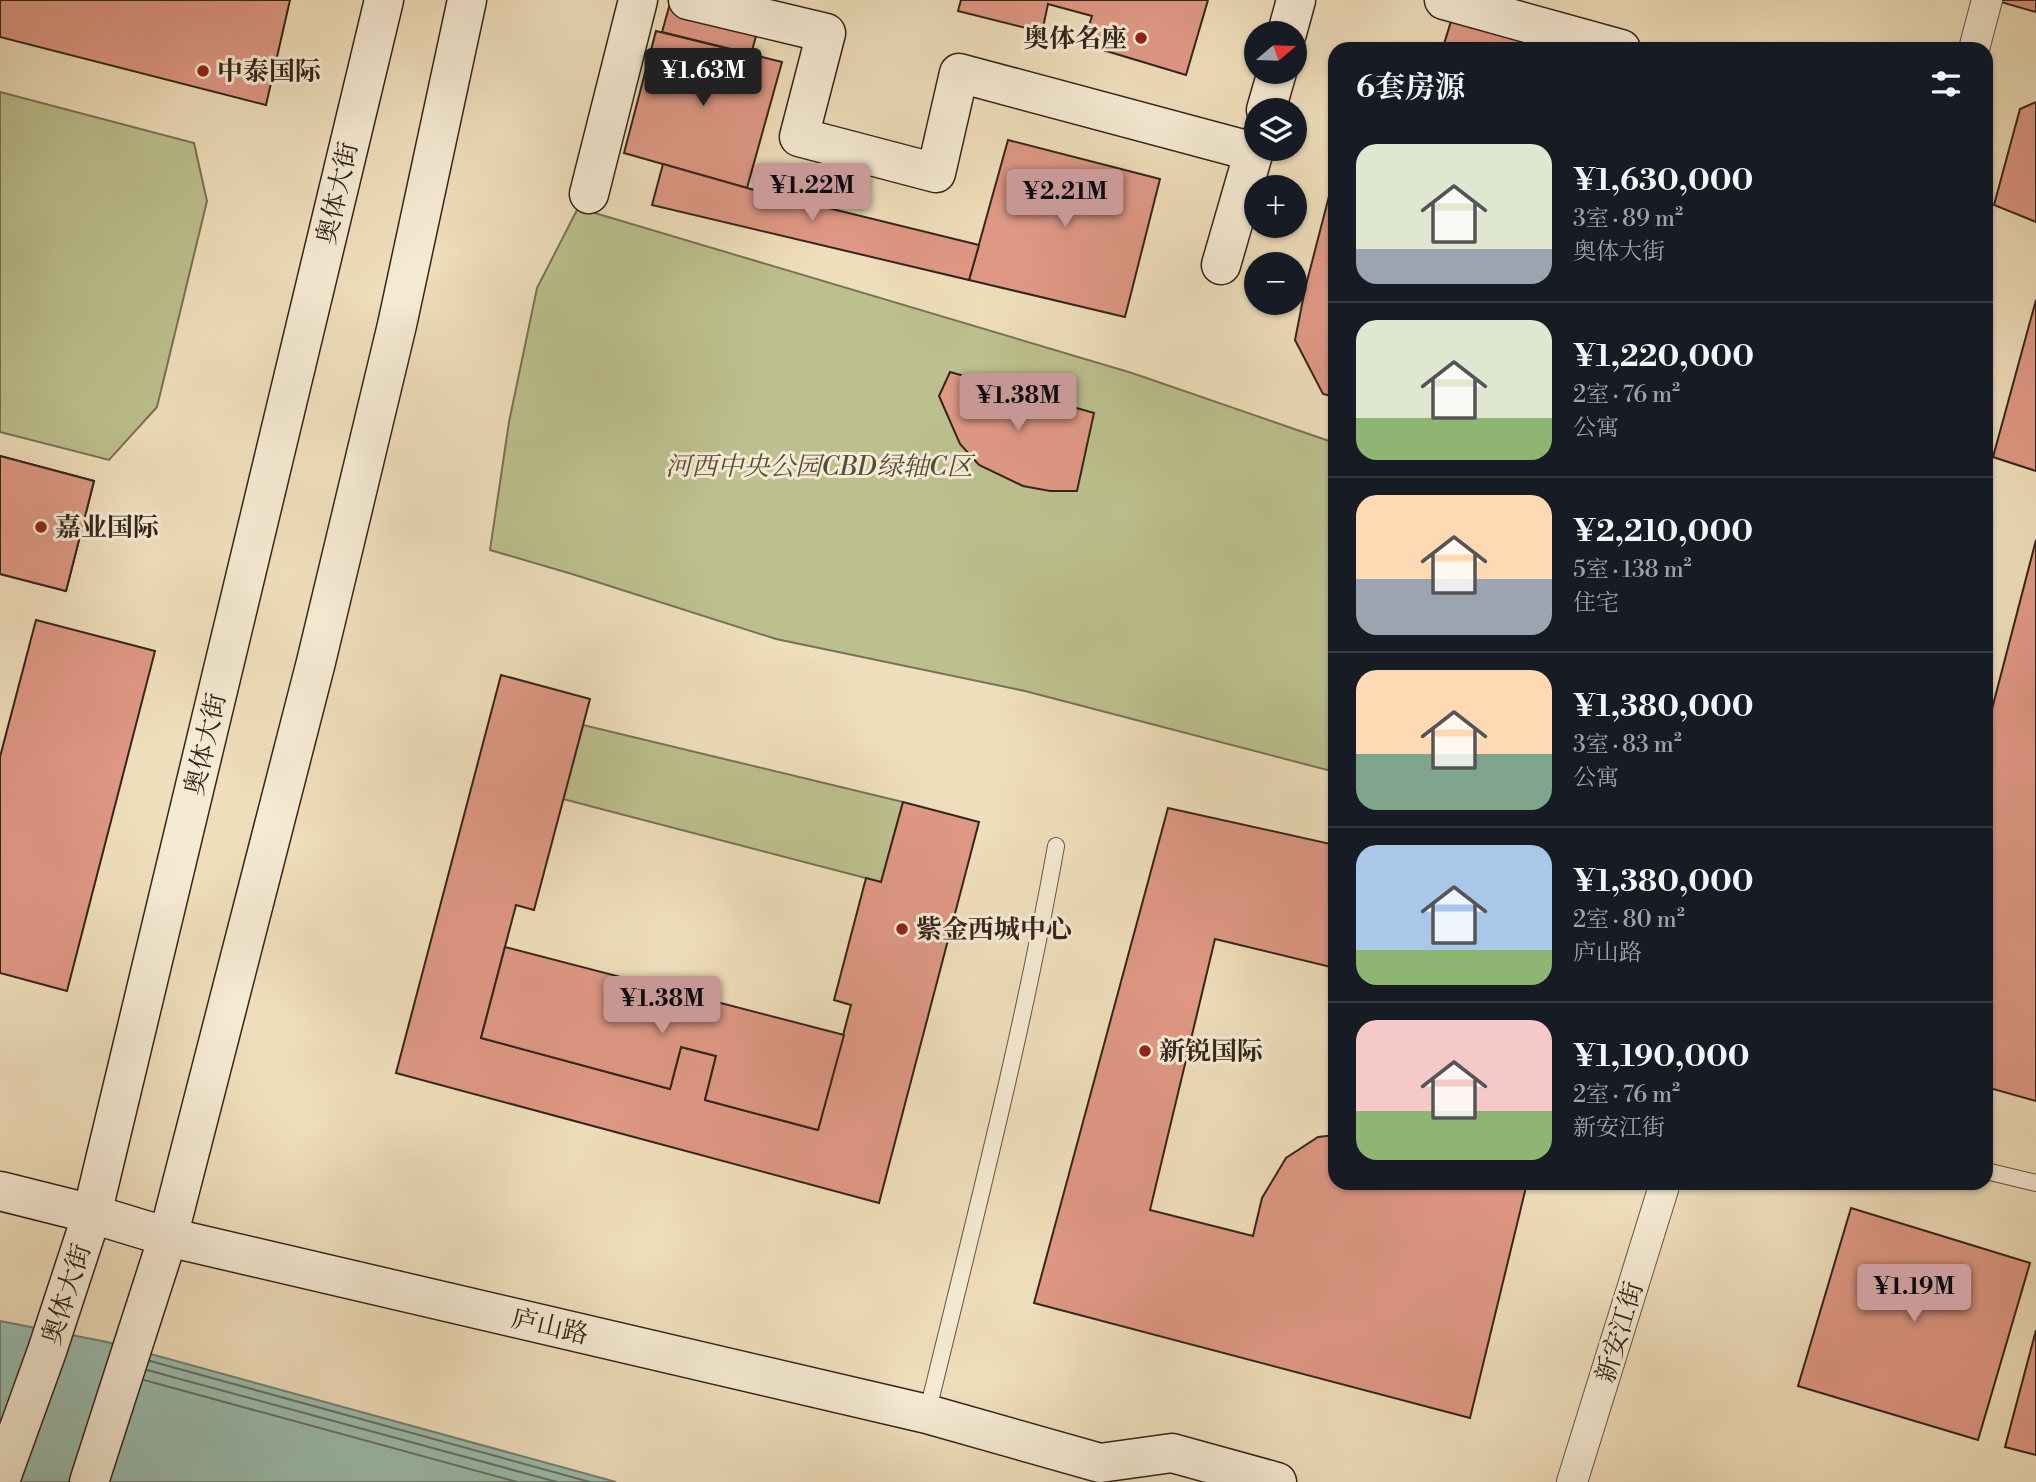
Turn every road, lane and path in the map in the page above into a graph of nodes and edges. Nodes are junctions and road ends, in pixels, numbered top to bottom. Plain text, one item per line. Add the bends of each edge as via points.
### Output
1 (384, 0) edge
2 (467, 0) edge
3 (638, 0) edge
4 (688, 0) edge
5 (1296, 0) edge
6 (1444, 0) edge
7 (1987, 0) edge
8 (1290, 21) edge
9 (1596, 42) edge
10 (1976, 42) edge
11 (1244, 145) edge
12 (1251, 161) edge
13 (589, 194) dead end
14 (1221, 265) dead end
15 (1056, 846) dead end
16 (1993, 1173) edge
17 (2036, 1184) edge
18 (1663, 1190) edge
19 (0, 1191) edge
20 (92, 1214) junction
21 (168, 1237) junction
22 (927, 1414) junction
23 (1110, 1473) edge
24 (0, 1481) edge
25 (89, 1482) edge
26 (1277, 1482) edge
27 (1572, 1482) edge

1 - 20 main road, 奥体大街
2 - 21 main road via 397,325 316,662
3 - 13 main road
4 - 11 main road via 826,33 799,137 936,173 960,73
5 - 8 main road
6 - 9 main road
7 - 10 street
12 - 14 main road
15 - 22 lane via 1043,920
16 - 17 lane
18 - 27 street, 新安江街
19 - 20 main road, 庐山路
20 - 21 main road, 庐山路
20 - 24 main road, 奥体大街
21 - 22 main road, 庐山路
21 - 25 main road
22 - 23 main road, 庐山路
23 - 26 main road, 庐山路 via 1172,1453

